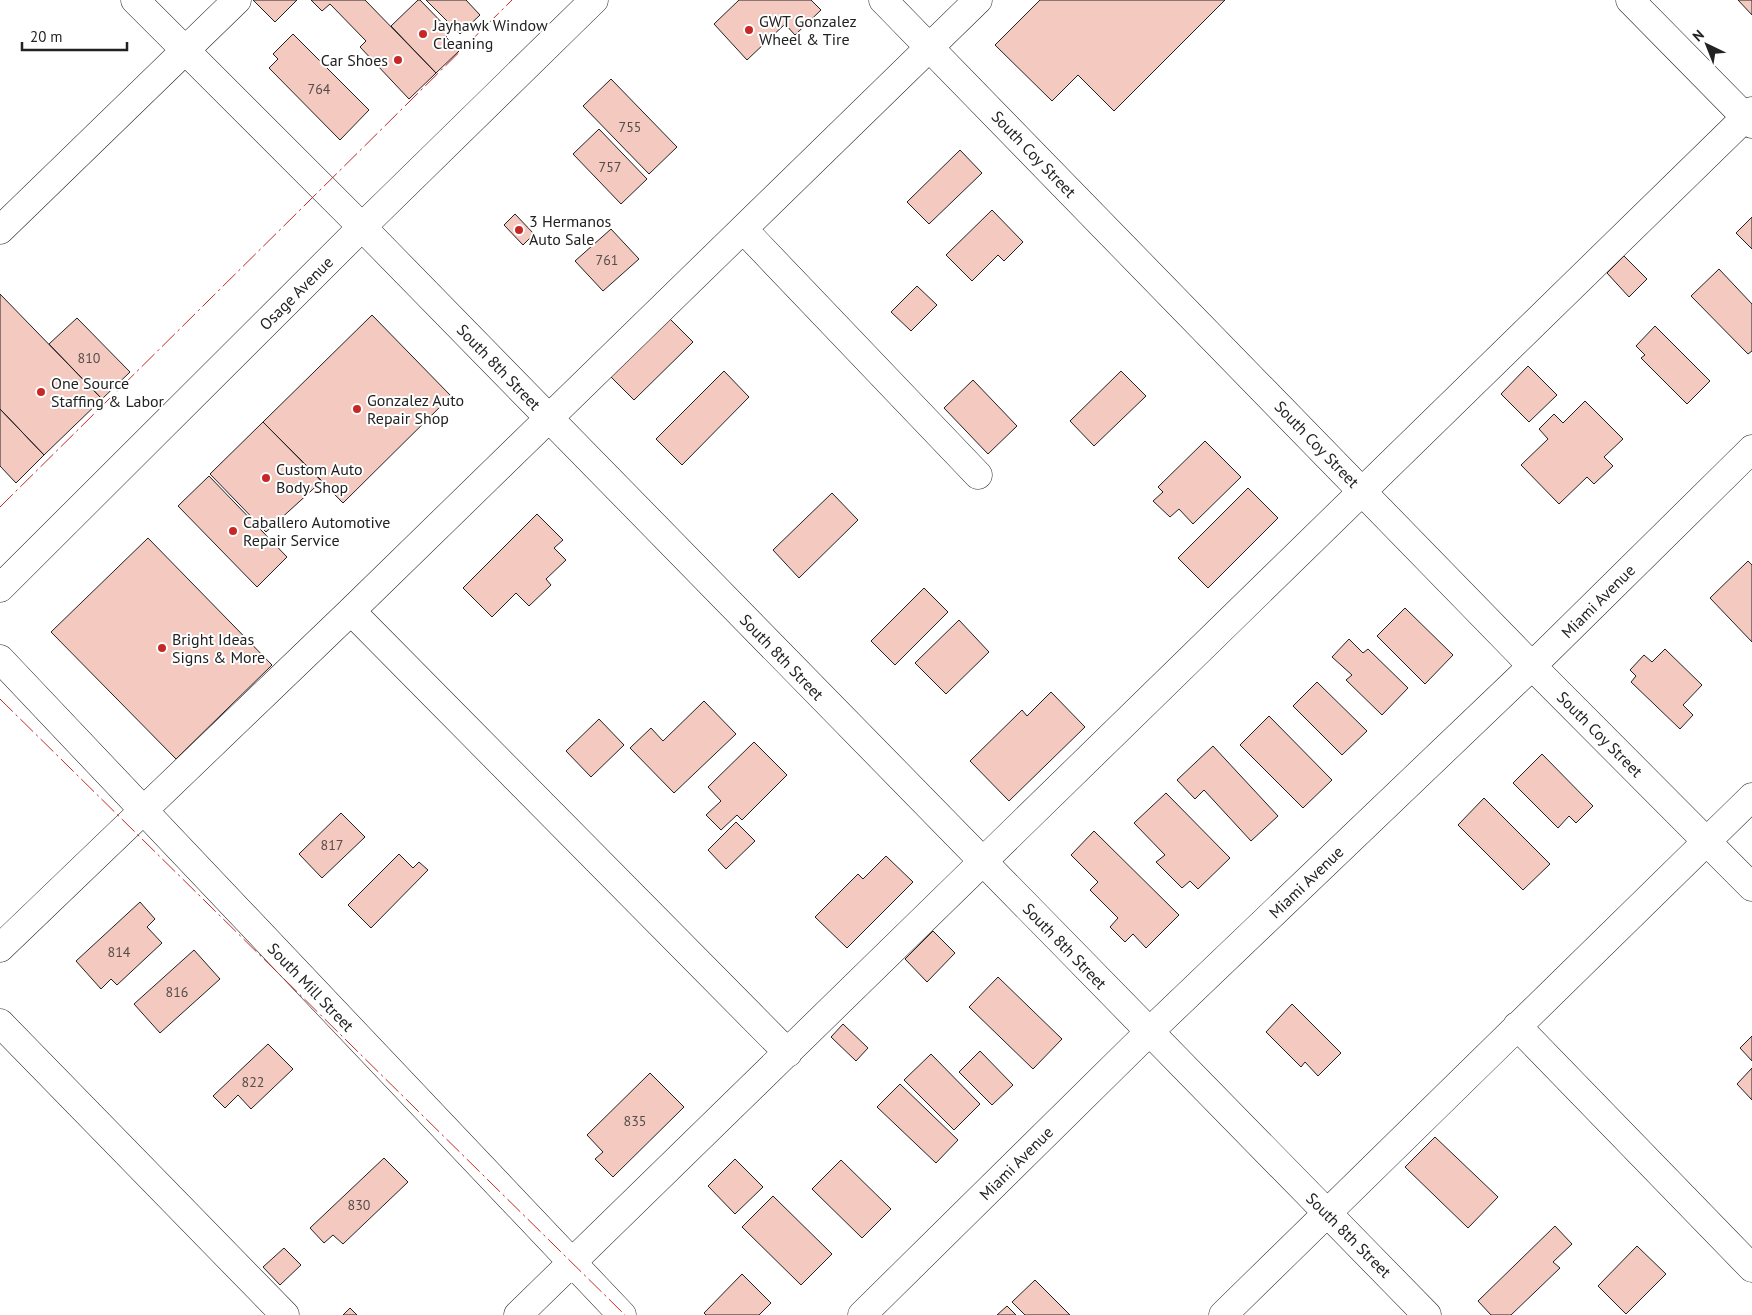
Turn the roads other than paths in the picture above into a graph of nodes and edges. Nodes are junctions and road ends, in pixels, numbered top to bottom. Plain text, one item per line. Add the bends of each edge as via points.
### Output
1 (135, 0) edge
2 (237, 0) edge
3 (594, 0) edge
4 (883, 0) edge
5 (978, 0) edge
6 (1630, 0) edge
7 (929, 47) junction
8 (186, 51) junction
9 (1750, 117) edge
10 (362, 227) junction
11 (743, 229) junction
12 (0, 230) edge
13 (549, 418) junction
14 (1752, 449) edge
15 (978, 475) dead end
16 (1361, 490) junction
17 (0, 588) edge
18 (352, 611) junction
19 (0, 659) edge
20 (1532, 666) junction
21 (1752, 797) edge
22 (144, 812) junction
23 (1707, 842) junction
24 (983, 862) junction
25 (1752, 887) edge
26 (0, 948) edge
27 (0, 1023) edge
28 (1517, 1026) junction
29 (1149, 1032) junction
30 (788, 1053) junction
31 (1327, 1213) junction
32 (573, 1263) junction
33 (1752, 1268) edge
34 (285, 1315) edge
35 (518, 1315) edge
36 (622, 1315) edge
37 (862, 1315) edge
38 (1223, 1315) edge
39 (1427, 1315) edge

1 - 8 street, South 8th Street
2 - 8 street
3 - 10 street, Osage Avenue
4 - 7 street, South Coy Street
5 - 7 street
6 - 9 street
7 - 11 street
7 - 16 street, South Coy Street
8 - 10 street, South 8th Street
8 - 12 street
9 - 16 street
10 - 13 street, South 8th Street
10 - 17 street, Osage Avenue
11 - 13 street
11 - 15 street
13 - 18 street
13 - 24 street, South 8th Street
14 - 20 street, Miami Avenue
16 - 20 street, South Coy Street
16 - 24 street
18 - 22 street
18 - 30 street
19 - 22 street, South Mill Street
20 - 23 street, South Coy Street
20 - 29 street, Miami Avenue
21 - 23 street
22 - 26 street
22 - 32 street, South Mill Street
23 - 25 street, South Coy Street
23 - 28 street
24 - 29 street, South 8th Street
24 - 30 street
27 - 34 street
28 - 31 street
28 - 33 street
29 - 31 street, South 8th Street
29 - 37 street, Miami Avenue
30 - 32 street
31 - 38 street
31 - 39 street, South 8th Street
32 - 35 street
32 - 36 street, South Mill Street

